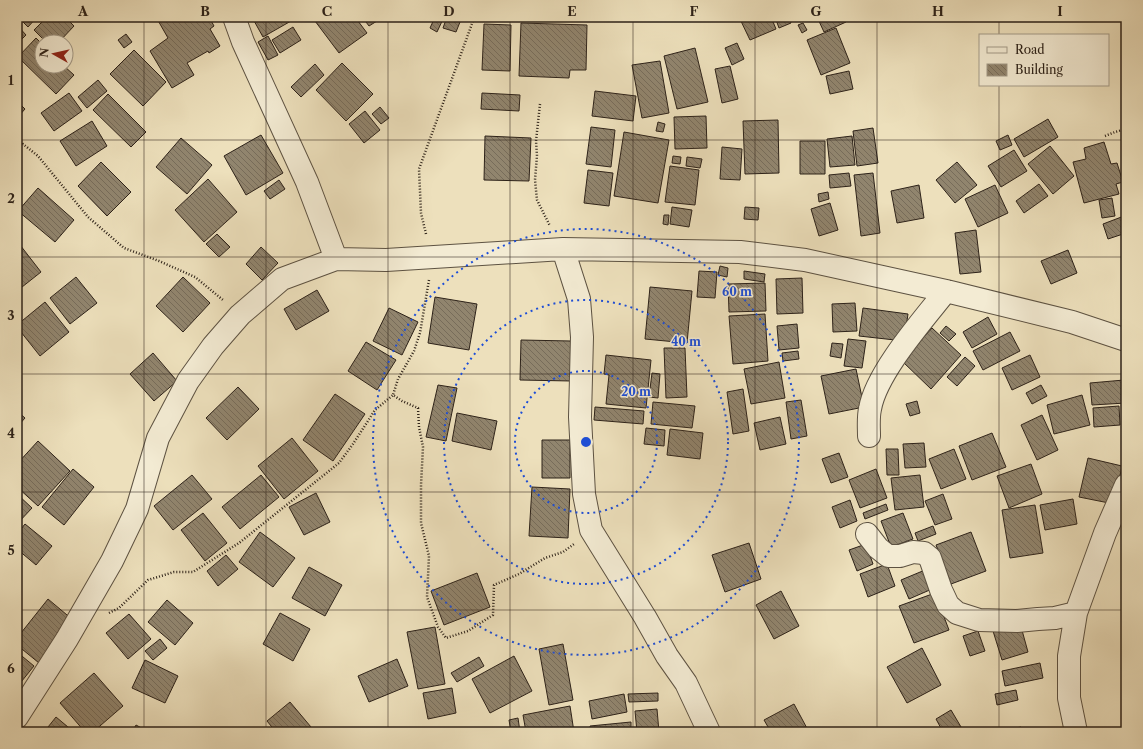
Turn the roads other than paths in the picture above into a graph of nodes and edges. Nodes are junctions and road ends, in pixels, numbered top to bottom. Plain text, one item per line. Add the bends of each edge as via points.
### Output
1 (234, 17) edge
2 (563, 249) junction
3 (336, 259) junction
4 (946, 291) junction
5 (1126, 340) edge
6 (869, 436) dead end
7 (1126, 485) edge
8 (867, 534) dead end
9 (1076, 613) junction
10 (17, 717) edge
11 (709, 732) edge
12 (1076, 732) edge

1 - 3 street via 306,182
2 - 3 street via 432,258
2 - 4 street via 740,252 805,260
2 - 11 street via 579,299 582,337 580,417 584,494 591,530 686,684
3 - 10 street via 282,279 240,315 213,346 188,381 158,438 137,509 112,561 67,639
4 - 5 street via 1072,322
4 - 6 street via 883,376 870,408
7 - 9 street via 1105,533
8 - 9 street via 888,556 913,552 924,553 930,558 940,590 957,613 979,620 1017,621 1055,618
9 - 12 street via 1069,656 1069,698

